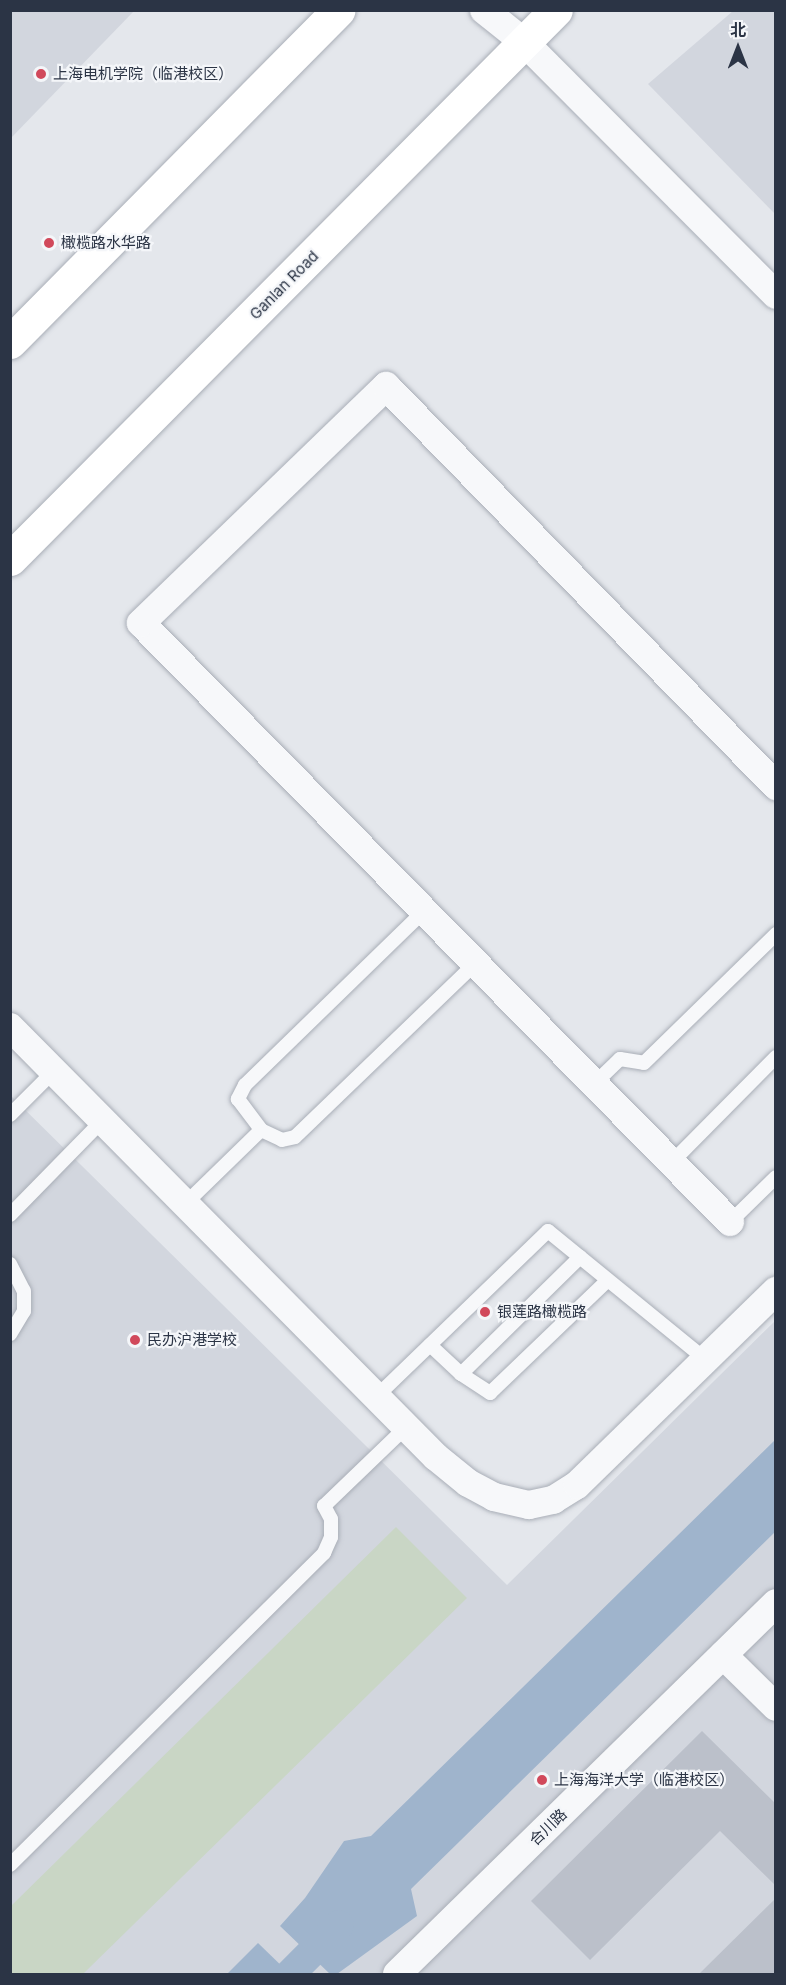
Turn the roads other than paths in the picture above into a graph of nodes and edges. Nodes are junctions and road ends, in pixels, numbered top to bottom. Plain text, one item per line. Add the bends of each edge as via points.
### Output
1 (338, 10) edge
2 (483, 10) edge
3 (502, 10) edge
4 (556, 10) edge
5 (524, 42) junction
6 (776, 295) edge
7 (10, 342) edge
8 (10, 559) edge
9 (776, 786) edge
10 (424, 911) junction
11 (776, 934) edge
12 (476, 963) junction
13 (10, 1027) edge
14 (776, 1057) edge
15 (54, 1071) junction
16 (594, 1084) junction
17 (10, 1115) edge
18 (103, 1120) junction
19 (261, 1130) junction
20 (671, 1162) junction
21 (776, 1177) edge
22 (185, 1204) junction
23 (10, 1215) edge
24 (730, 1222) joint
25 (580, 1257) junction
26 (10, 1264) edge
27 (608, 1280) junction
28 (776, 1291) edge
29 (10, 1334) edge
30 (430, 1345) junction
31 (706, 1360) junction
32 (461, 1374) junction
33 (376, 1397) junction
34 (406, 1427) junction
35 (776, 1603) edge
36 (723, 1655) junction
37 (776, 1707) edge
38 (10, 1865) edge
39 (397, 1974) edge

1 - 7 main road
2 - 5 street
3 - 5 street
4 - 5 main road, Ganlan Road
5 - 6 street
5 - 8 main road, Ganlan Road
9 - 10 street via 386,386 141,623
10 - 12 street
10 - 19 lane via 245,1085 238,1099
11 - 16 lane via 644,1063 620,1059
12 - 16 street
12 - 19 lane via 296,1137 282,1140
13 - 15 street
14 - 20 lane
15 - 17 lane
15 - 18 street
16 - 20 street
18 - 22 street
18 - 23 lane
19 - 22 lane
20 - 24 street
21 - 24 lane
22 - 33 street
25 - 27 lane
25 - 30 lane via 548,1231
25 - 32 lane
26 - 29 lane via 24,1291 24,1311
27 - 31 lane
27 - 32 lane via 490,1393
28 - 31 street
30 - 32 lane
30 - 33 lane
31 - 34 street via 577,1485 553,1500 529,1506 494,1497 468,1483
33 - 34 street
34 - 38 lane via 324,1506 331,1519 331,1537 324,1553
35 - 36 street, 合川路
36 - 37 street
36 - 39 street, 合川路

